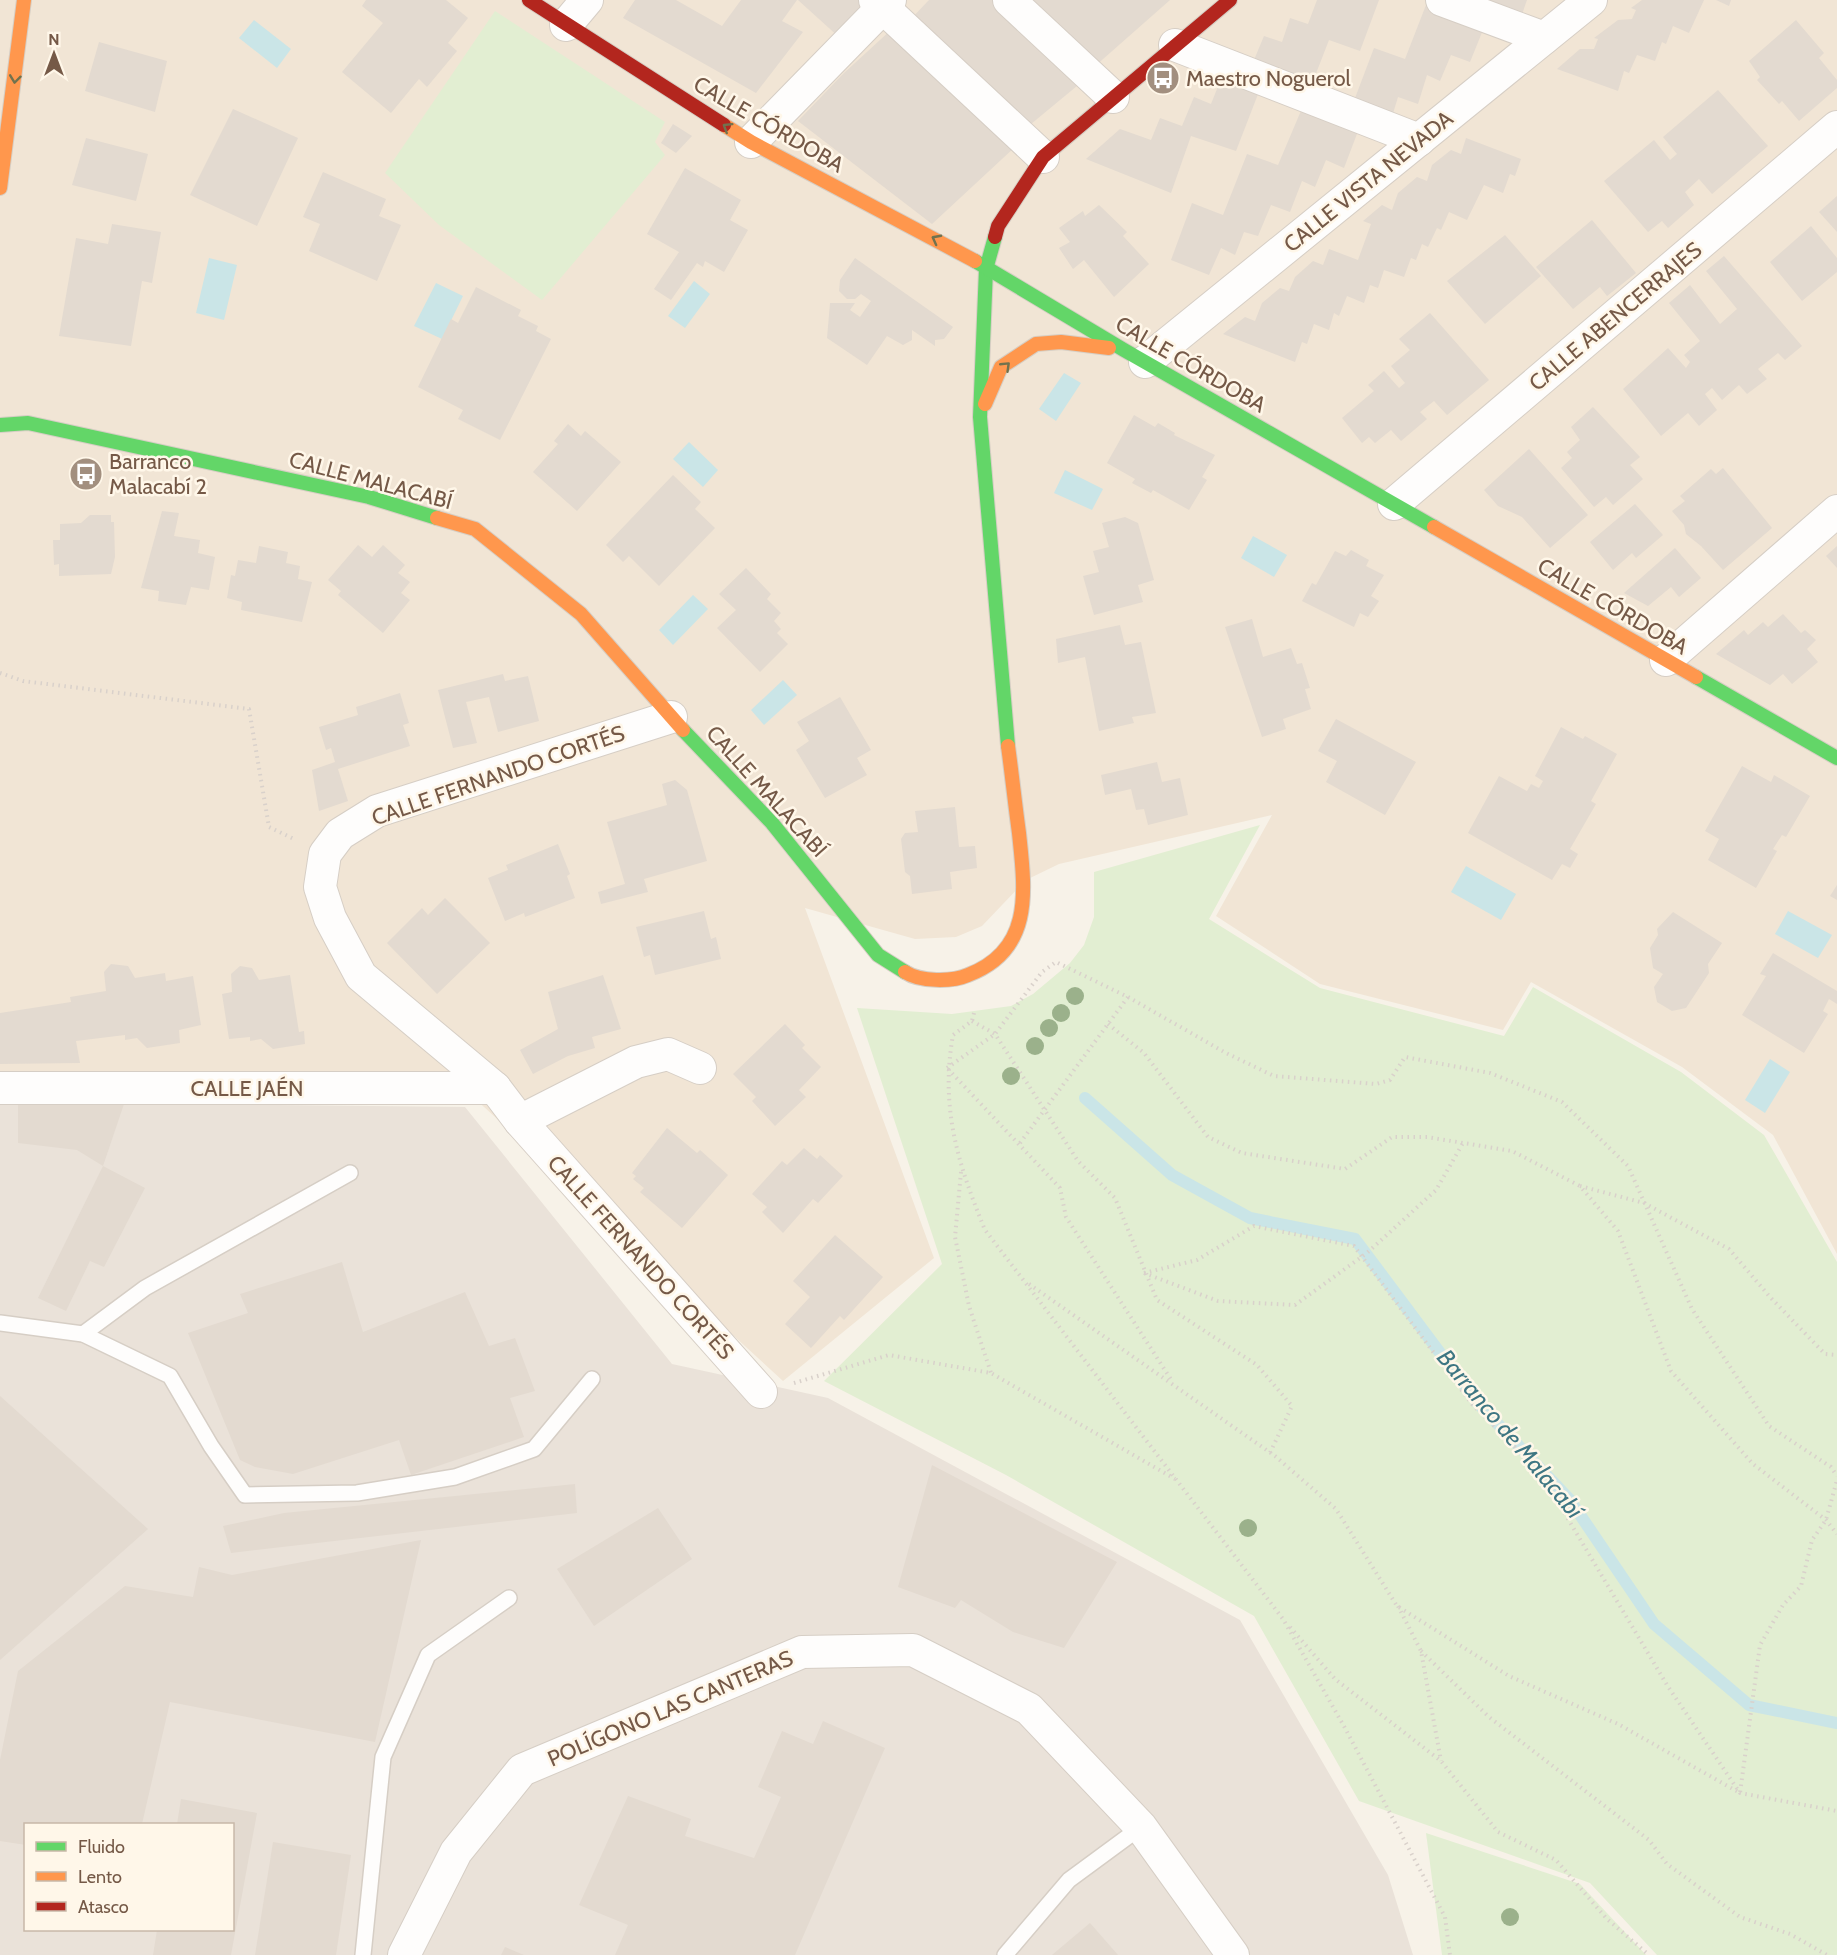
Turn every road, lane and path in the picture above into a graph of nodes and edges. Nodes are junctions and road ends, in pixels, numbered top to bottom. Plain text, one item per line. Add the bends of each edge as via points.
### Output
1 (24, 0) edge
2 (529, 0) edge
3 (587, 0) edge
4 (1009, 0) edge
5 (1230, 0) edge
6 (1442, 0) edge
7 (1591, 0) edge
8 (882, 2) edge
9 (566, 25) junction
10 (1544, 38) junction
11 (1175, 45) junction
12 (1113, 97) junction
13 (1837, 127) edge
14 (1419, 140) junction
15 (751, 142) junction
16 (1043, 157) junction
17 (0, 188) edge
18 (986, 269) junction
19 (1135, 356) junction
20 (980, 417) junction
21 (0, 425) edge
22 (1394, 504) junction
23 (1837, 511) edge
24 (1666, 660) junction
25 (0, 673) edge
26 (670, 717) junction
27 (1837, 758) edge
28 (325, 854) junction
29 (1128, 997) junction
30 (1108, 1024) junction
31 (995, 1034) junction
32 (700, 1068) dead end
33 (947, 1068) junction
34 (0, 1088) edge
35 (495, 1088) junction
36 (1046, 1110) junction
37 (520, 1121) junction
38 (1020, 1143) junction
39 (1463, 1143) junction
40 (961, 1171) junction
41 (350, 1173) dead end
42 (1580, 1186) junction
43 (1644, 1203) junction
44 (1362, 1257) junction
45 (1144, 1273) junction
46 (1029, 1284) junction
47 (0, 1323) edge
48 (83, 1335) junction
49 (1837, 1355) edge
50 (991, 1373) junction
51 (592, 1379) dead end
52 (1173, 1383) junction
53 (761, 1392) joint
54 (1270, 1453) junction
55 (1837, 1478) edge
56 (1179, 1481) junction
57 (1831, 1504) junction
58 (1837, 1510) edge
59 (1826, 1520) junction
60 (1837, 1534) edge
61 (509, 1598) dead end
62 (1397, 1605) junction
63 (1283, 1619) junction
64 (1421, 1651) junction
65 (1441, 1761) junction
66 (1740, 1793) junction
67 (1837, 1811) edge
68 (1141, 1827) junction
69 (363, 1955) edge
70 (404, 1955) edge
71 (1005, 1955) edge
72 (1233, 1955) edge
73 (1450, 1955) edge
74 (1649, 1955) edge
75 (1827, 1955) edge

1 -> 17 street
2 - 9 street, CALLE CÓRDOBA
3 - 9 street
4 - 12 street
5 - 11 street, CALLE MALACABÍ
6 - 10 street
7 - 10 street, CALLE VISTA NEVADA
8 - 15 street
8 - 16 street
15 -> 9 street, CALLE CÓRDOBA
10 - 14 street, CALLE VISTA NEVADA
11 - 12 street, CALLE MALACABÍ
11 - 14 street
12 - 16 street, CALLE MALACABÍ
13 - 22 street, CALLE ABENCERRAJES
14 - 19 street, CALLE VISTA NEVADA
18 -> 15 street, CALLE CÓRDOBA
16 - 18 street, CALLE MALACABÍ via 998,226
18 - 19 street, CALLE CÓRDOBA
18 - 20 street, CALLE MALACABÍ
20 -> 19 street, CALLE MALACABÍ via 1001,367 1036,344 1061,342
19 - 22 street, CALLE CÓRDOBA
20 - 26 street, CALLE MALACABÍ via 1004,709 1024,889 1021,919 1013,939 999,956 982,970 946,980 927,980 892,966 878,955 772,823
21 - 26 street, CALLE MALACABÍ via 28,423 358,494 475,530 581,614
22 - 24 street, CALLE CÓRDOBA
23 - 24 street
24 - 27 street, CALLE CÓRDOBA
25 - 28 path via 23,681 249,709 269,827
26 - 28 street, CALLE FERNANDO CORTÉS via 377,811 340,834
28 - 35 street, CALLE FERNANDO CORTÉS via 320,887 330,918 361,976
29 - 30 path
29 - 31 path via 1056,962 1042,972
29 - 43 path via 1274,1076 1376,1084 1390,1080 1405,1058 1490,1073 1562,1102 1628,1166
30 - 36 path
30 - 39 path via 1144,1053 1208,1137 1242,1153 1345,1169 1392,1137
31 - 33 path
31 - 33 path via 972,1021 953,1035
31 - 36 path
32 - 37 street via 668,1054 636,1062
33 - 38 path
33 - 40 path via 951,1122
34 - 35 street, CALLE JAÉN
35 - 37 street, CALLE FERNANDO CORTÉS
36 - 38 path
36 - 45 path via 1078,1161 1115,1198
37 - 53 street, CALLE FERNANDO CORTÉS
38 - 52 path via 1060,1188 1066,1217
39 - 42 path via 1512,1151
39 - 44 path via 1437,1190
40 - 46 path via 985,1230
40 - 50 path via 955,1237 969,1306
41 - 48 lane via 145,1288
42 - 43 path
42 - 59 path via 1617,1231 1671,1371 1753,1464
43 - 49 path via 1729,1249 1825,1354
43 - 55 path via 1692,1309 1769,1426 1831,1467
44 - 45 path via 1354,1246 1254,1226 1197,1260
44 - 45 path via 1295,1305 1218,1301
44 - 66 path via 1473,1404 1540,1472 1667,1685
45 - 54 path via 1157,1300 1257,1365 1292,1406
46 - 52 path
46 - 56 path
47 - 48 lane
48 - 51 lane via 170,1376 245,1496 357,1493 455,1477 534,1449
50 - 53 path via 889,1355
50 - 56 path
52 - 54 path
54 - 62 path via 1335,1509
55 - 57 path
56 - 63 path
57 - 58 path
57 - 59 path
59 - 60 path
59 - 66 path via 1812,1540 1801,1586 1783,1605 1760,1645
61 - 69 lane via 428,1655 383,1757
62 - 64 path
62 - 66 path via 1509,1676 1618,1724
63 - 65 path via 1335,1679
63 - 73 path via 1444,1917
64 - 65 path
64 - 75 path via 1489,1717 1649,1840 1667,1864 1740,1917 1790,1934
65 - 74 path via 1498,1832 1556,1860 1607,1919
66 - 67 path
68 - 70 street, POLÍGONO LAS CANTERAS via 1029,1709 913,1650 802,1652 522,1770 456,1852
68 - 71 lane via 1069,1880
68 - 72 street, POLÍGONO LAS CANTERAS

